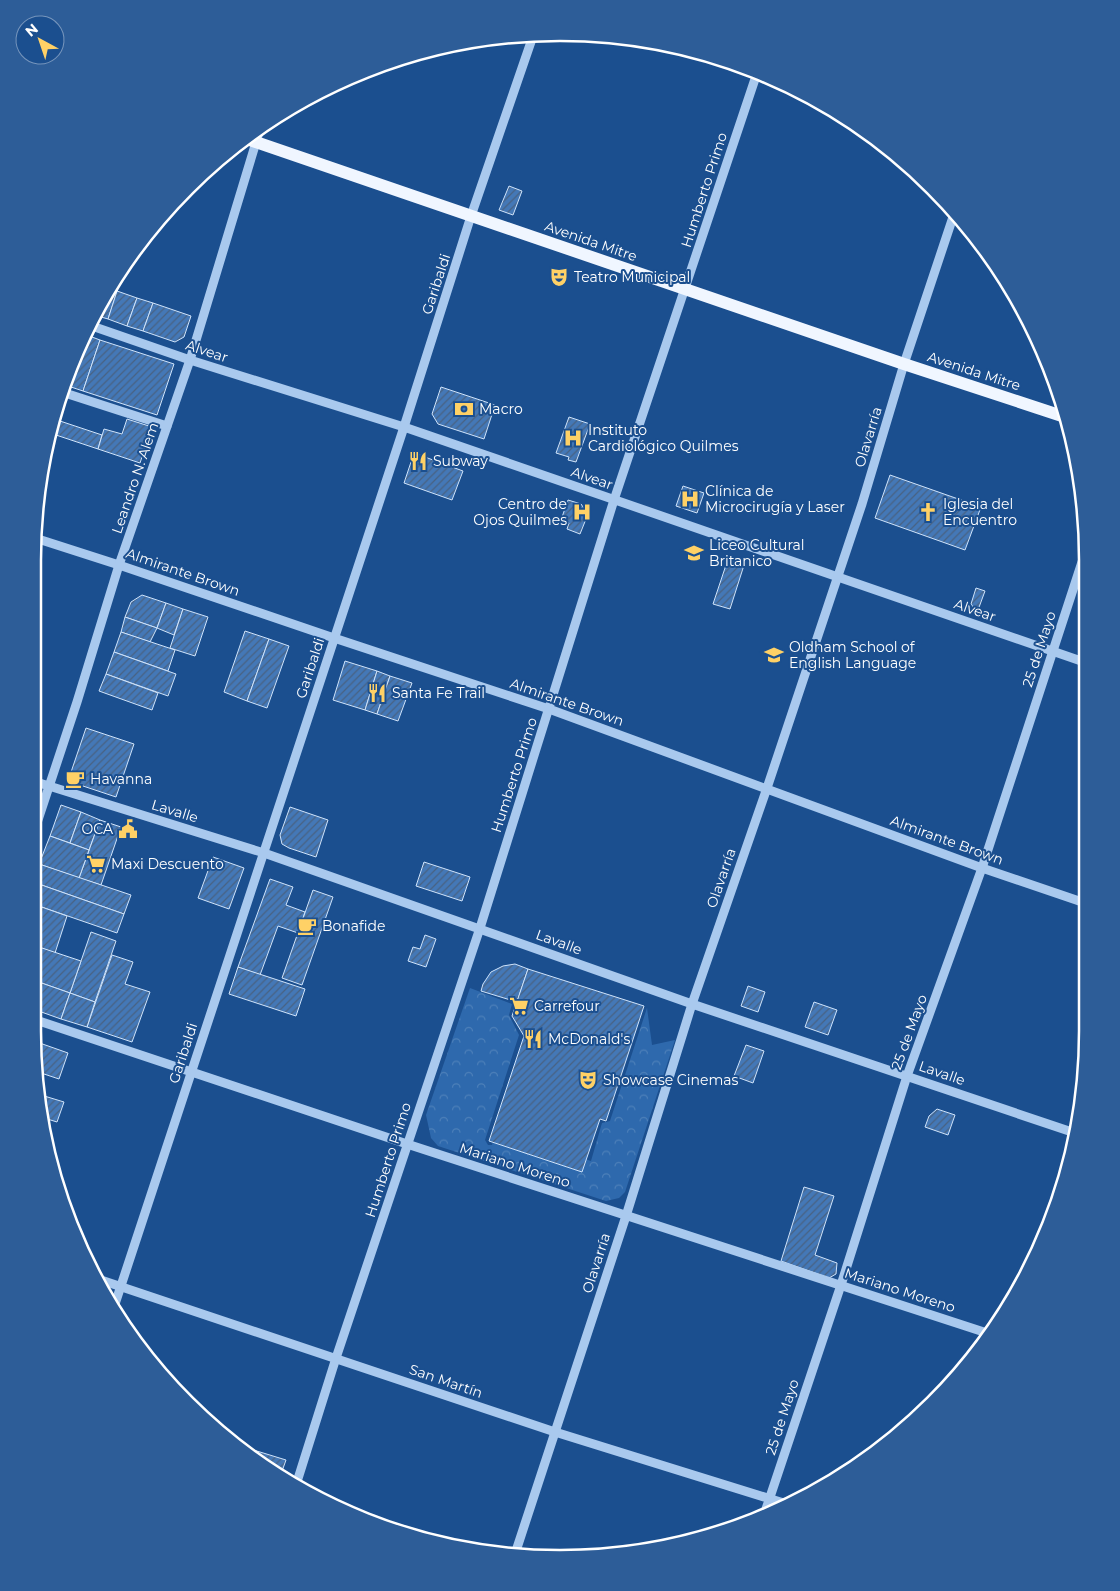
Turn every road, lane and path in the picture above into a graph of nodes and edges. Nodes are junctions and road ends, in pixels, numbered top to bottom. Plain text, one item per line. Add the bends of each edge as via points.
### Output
1 (531, 42) edge
2 (755, 79) edge
3 (255, 141) edge
4 (251, 143) edge
5 (471, 216) junction
6 (952, 220) edge
7 (686, 290) junction
8 (97, 328) edge
9 (190, 360) junction
10 (904, 364) junction
11 (68, 394) dead end
12 (1058, 415) edge
13 (167, 426) junction
14 (404, 427) junction
15 (614, 500) junction
16 (42, 540) edge
17 (119, 564) junction
18 (1079, 572) edge
19 (837, 577) junction
20 (334, 638) junction
21 (1053, 652) junction
22 (1079, 660) edge
23 (549, 709) junction
24 (41, 784) edge
25 (49, 786) junction
26 (767, 788) junction
27 (41, 809) edge
28 (264, 853) junction
29 (982, 868) junction
30 (1079, 901) edge
31 (480, 928) junction
32 (692, 1004) junction
33 (41, 1022) edge
34 (191, 1072) junction
35 (907, 1076) junction
36 (1069, 1131) edge
37 (408, 1144) junction
38 (626, 1216) junction
39 (107, 1282) edge
40 (841, 1285) junction
41 (121, 1287) junction
42 (117, 1299) edge
43 (982, 1332) edge
44 (336, 1358) junction
45 (554, 1432) junction
46 (298, 1478) edge
47 (770, 1498) junction
48 (778, 1501) edge
49 (767, 1506) edge
50 (516, 1548) edge

1 - 5 street, Garibaldi
2 - 7 street, Humberto Primo
3 - 5 main road, Avenida Mitre
4 - 9 street, Leandro N. Alem
5 - 7 main road, Avenida Mitre
5 - 14 street, Garibaldi
6 - 10 street, Olavarría
7 - 10 main road, Avenida Mitre
7 - 15 street, Humberto Primo
8 - 9 street, Alvear
9 - 13 street, Leandro N. Alem
9 - 14 street, Alvear
10 - 12 main road, Avenida Mitre
10 - 19 street, Olavarría
11 - 13 street
13 - 17 street, Leandro N. Alem
14 - 15 street, Alvear
14 - 20 street, Garibaldi
15 - 19 street, Alvear
15 - 23 street, Humberto Primo
16 - 17 street, Almirante Brown
17 - 20 street, Almirante Brown
17 - 25 street, Leandro N. Alem
18 - 21 street, 25 de Mayo
19 - 21 street, Alvear
19 - 26 street, Olavarría
20 - 23 street, Almirante Brown
20 - 28 street, Garibaldi
21 - 22 street, Alvear
21 - 29 street, 25 de Mayo
23 - 26 street, Almirante Brown
23 - 31 street, Humberto Primo
24 - 25 street, Lavalle
25 - 27 street, Leandro N. Alem
25 - 28 street, Lavalle
26 - 29 street, Almirante Brown
26 - 32 street, Olavarría
28 - 31 street, Lavalle
28 - 34 street, Garibaldi
29 - 30 street, Almirante Brown
29 - 35 street, 25 de Mayo
31 - 32 street, Lavalle
31 - 37 street, Humberto Primo
32 - 35 street, Lavalle
32 - 38 street, Olavarría
33 - 34 street, Mariano Moreno
34 - 37 street, Mariano Moreno
34 - 41 street, Garibaldi
35 - 36 street, Lavalle
35 - 40 street, 25 de Mayo
37 - 38 street, Mariano Moreno
37 - 44 street, Humberto Primo
38 - 40 street, Mariano Moreno
38 - 45 street, Olavarría
39 - 41 street, San Martín
40 - 43 street, Mariano Moreno
40 - 47 street, 25 de Mayo
41 - 42 street, Garibaldi
41 - 44 street, San Martín
44 - 45 street, San Martín
44 - 46 street, Humberto Primo
45 - 47 street, San Martín
45 - 50 street, Olavarría
47 - 48 street, San Martín
47 - 49 street, 25 de Mayo

